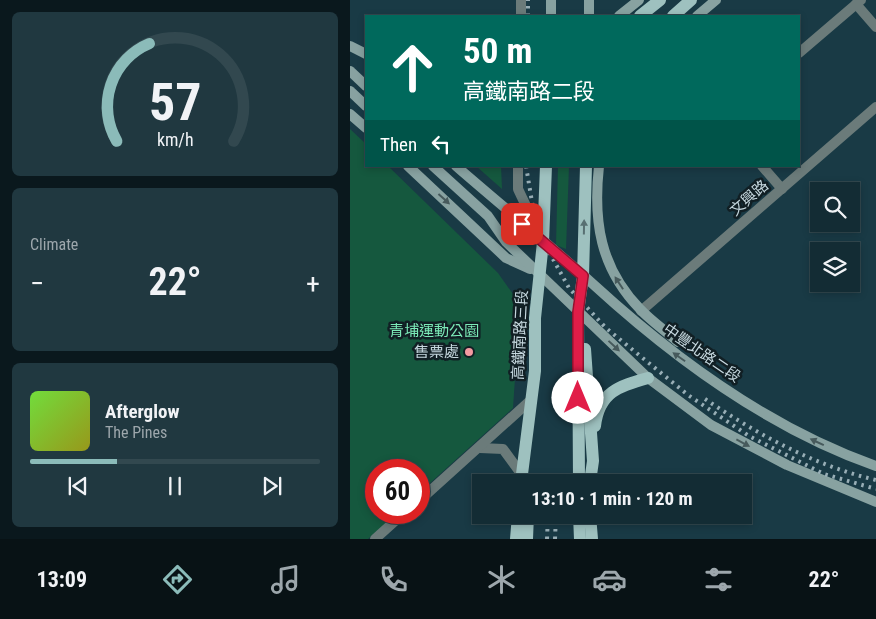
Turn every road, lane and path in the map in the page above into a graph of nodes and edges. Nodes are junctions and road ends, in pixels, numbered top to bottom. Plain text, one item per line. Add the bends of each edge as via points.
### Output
1 (521, 0) edge
2 (551, 0) edge
3 (590, 0) edge
4 (639, 0) edge
5 (660, 0) edge
6 (691, 0) edge
7 (716, 0) edge
8 (858, 2) edge
9 (521, 15) edge
10 (551, 15) edge
11 (589, 15) edge
12 (620, 15) edge
13 (641, 15) edge
14 (674, 15) edge
15 (698, 15) edge
16 (876, 27) edge
17 (350, 46) edge
18 (800, 52) edge
19 (365, 54) edge
20 (350, 71) edge
21 (365, 85) edge
22 (350, 91) edge
23 (365, 105) edge
24 (876, 107) edge
25 (350, 114) edge
26 (365, 127) edge
27 (409, 167) edge
28 (434, 167) edge
29 (457, 167) edge
30 (518, 167) edge
31 (546, 167) edge
32 (586, 167) edge
33 (599, 167) edge
34 (763, 167) edge
35 (782, 189) junction
36 (543, 242) junction
37 (540, 274) junction
38 (583, 276) junction
39 (641, 311) junction
40 (578, 312) junction
41 (678, 342) dead end
42 (648, 378) junction
43 (578, 398) junction
44 (532, 399) junction
45 (480, 448) junction
46 (593, 461) junction
47 (876, 466) edge
48 (520, 474) edge
49 (525, 474) edge
50 (579, 474) edge
51 (588, 474) edge
52 (591, 474) edge
53 (430, 491) edge
54 (876, 502) edge
55 (392, 524) edge
56 (517, 524) edge
57 (528, 524) edge
58 (579, 524) edge
59 (591, 524) edge
60 (375, 539) edge
61 (516, 539) edge
62 (527, 539) edge
63 (580, 539) edge
64 (592, 539) edge

1 - 9 street
2 - 10 main road
3 - 11 main road
4 - 12 main road
5 - 13 main road
6 - 14 main road
7 - 15 main road
8 - 16 street
8 - 18 street
17 - 19 main road
20 - 21 main road
22 - 23 main road
24 - 35 street, 文興路
25 - 26 main road
27 -> 37 main road via 506,258
28 - 37 main road via 488,216 506,242
29 - 36 main road, 中豐北路二段
30 - 36 street via 518,189
31 - 36 main road, 高鐵南路三段
38 -> 32 main road
39 -> 33 main road via 610,268 598,232 596,188
34 - 35 street
35 - 39 street, 文興路
36 - 37 main road, 高鐵南路三段
36 - 38 main road, 中豐北路二段
37 - 40 main road
37 - 44 main road, 高鐵南路三段
38 - 40 main road
47 -> 38 main road, 中豐北路二段 via 815,441 711,379 664,346
39 - 41 main road
40 -> 42 main road
40 - 43 main road
40 - 46 main road via 586,360
42 - 46 main road via 618,387 601,402 595,423
42 -> 54 main road via 740,442 787,466
43 - 50 main road
43 - 51 main road
44 - 45 street
44 - 49 main road, 高鐵南路三段
45 - 48 street via 504,449
45 - 53 street
46 - 52 main road
55 - 60 street
56 - 61 main road
57 - 62 main road
58 - 63 main road
59 - 64 main road

